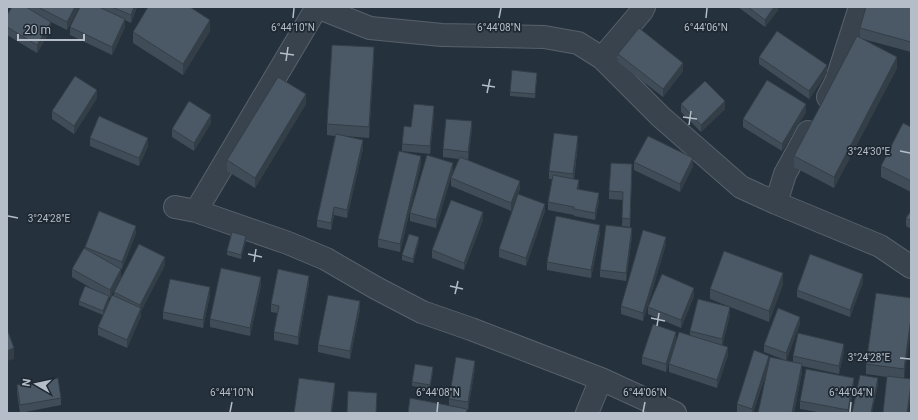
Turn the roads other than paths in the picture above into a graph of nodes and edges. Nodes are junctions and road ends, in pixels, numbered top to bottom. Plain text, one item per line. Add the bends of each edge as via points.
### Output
1 (317, 7) edge
2 (644, 7) edge
3 (860, 7) edge
4 (602, 58) junction
5 (776, 203) junction
6 (175, 207) dead end
7 (196, 211) junction
8 (911, 267) edge
9 (601, 379) junction
10 (587, 413) edge
11 (675, 413) edge

1 - 4 street via 370,28 442,35 544,37 578,43
1 - 7 street
2 - 4 street
3 - 5 street via 836,82 786,174
4 - 5 street via 661,117 741,187
5 - 8 street via 880,246
6 - 7 street
7 - 9 street via 326,259 422,312
9 - 10 street
9 - 11 street

